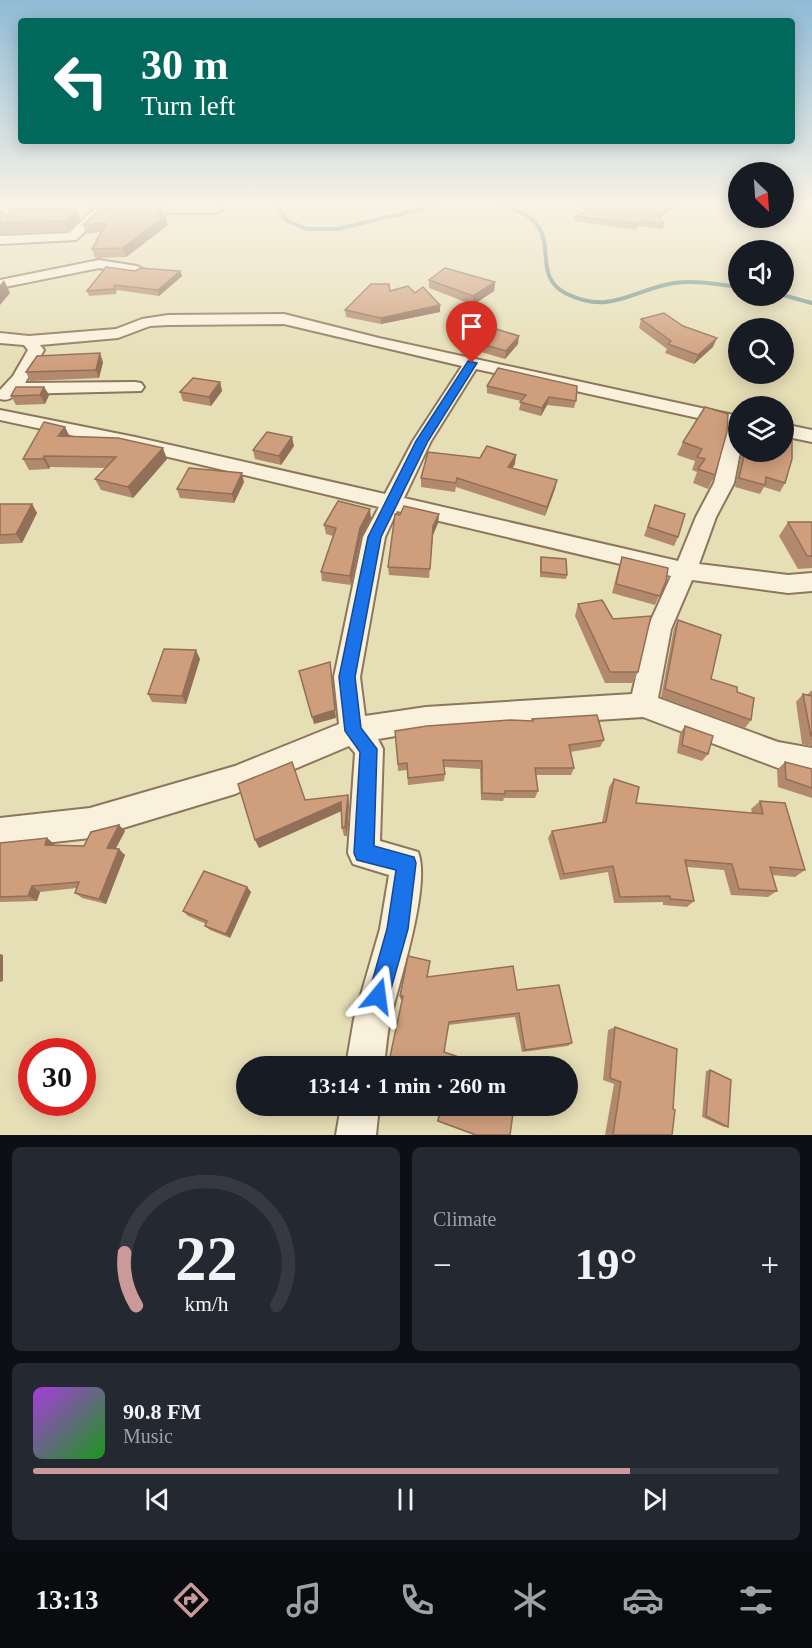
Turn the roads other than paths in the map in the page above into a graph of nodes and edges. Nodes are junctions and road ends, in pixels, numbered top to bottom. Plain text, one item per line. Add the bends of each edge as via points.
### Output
1 (137, 270) edge
2 (0, 284) edge
3 (0, 338) edge
4 (29, 341) junction
5 (472, 363) junction
6 (135, 387) dead end
7 (5, 395) edge
8 (0, 415) edge
9 (728, 418) edge
10 (794, 432) edge
11 (812, 436) edge
12 (729, 462) edge
13 (393, 502) junction
14 (686, 571) junction
15 (812, 582) edge
16 (643, 705) junction
17 (353, 731) junction
18 (812, 760) edge
19 (0, 833) edge
20 (366, 1056) edge
21 (359, 1116) edge
22 (356, 1135) edge

1 - 2 street via 99,264
3 - 4 street
4 - 5 street via 118,333 147,322 168,320 284,319
4 - 7 street via 36,350
5 - 9 street
5 - 13 street via 422,441
6 - 7 street via 50,386
8 - 13 street
10 - 11 street
12 - 14 street via 724,483 706,517
13 - 14 street
13 - 17 street via 374,537 347,677
14 - 15 street via 788,584
14 - 16 street via 659,629
16 - 17 street via 426,719
16 - 18 street via 778,754
17 - 19 street via 235,780 90,823
17 - 20 street via 369,749 364,853 407,863 398,929 372,1019
21 - 22 street

